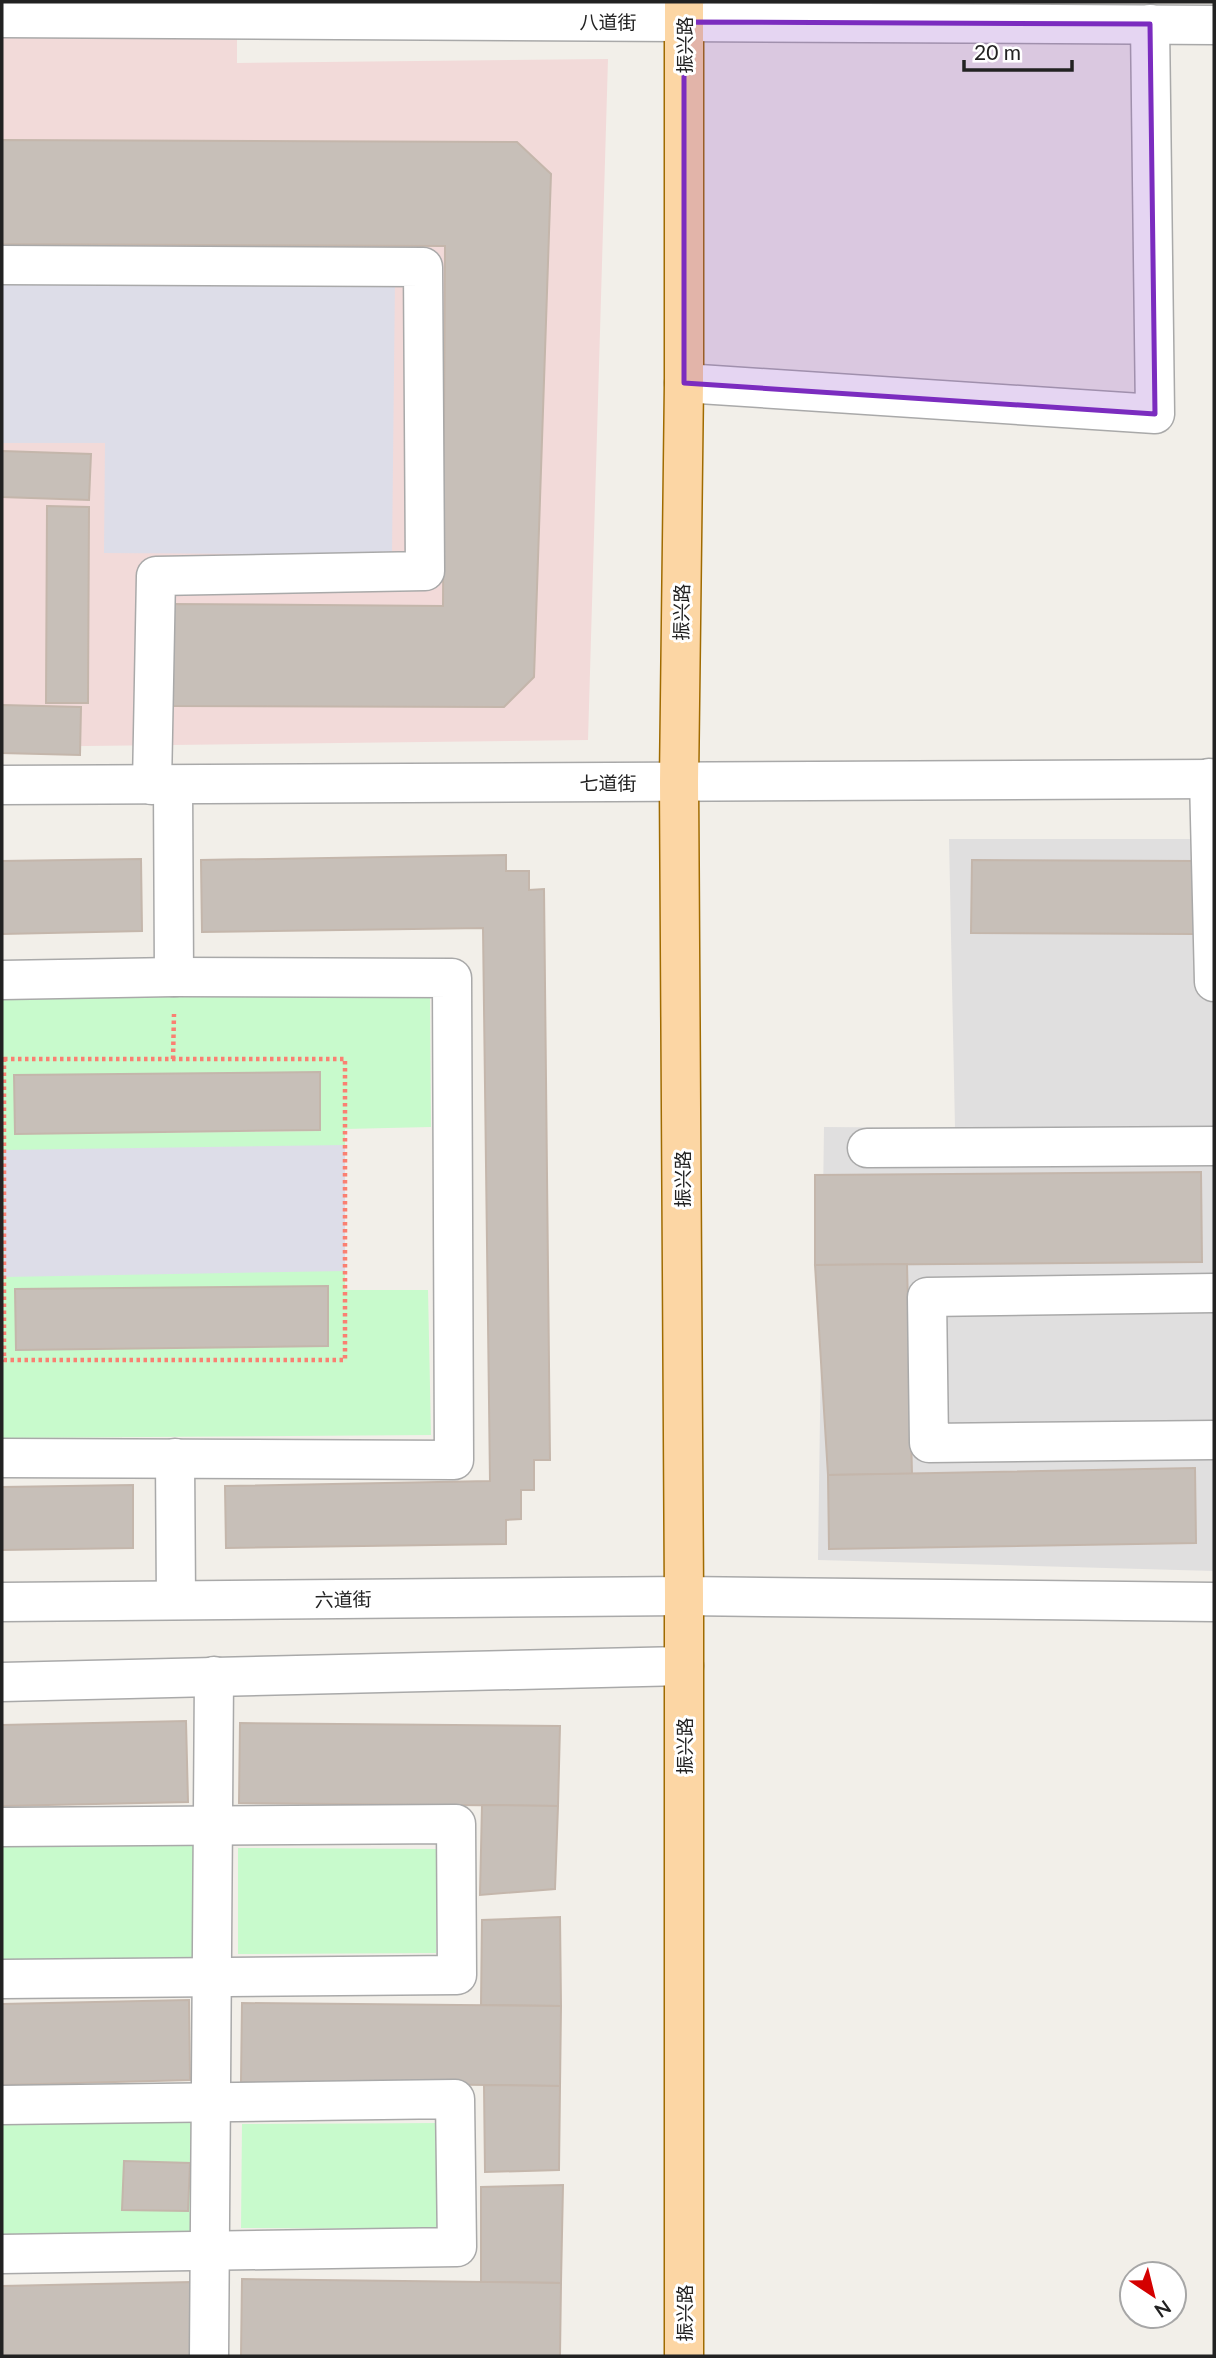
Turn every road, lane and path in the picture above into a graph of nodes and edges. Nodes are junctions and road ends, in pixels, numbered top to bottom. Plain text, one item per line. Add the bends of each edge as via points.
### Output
1 (254, 11) edge
2 (684, 12) edge
3 (2, 18) edge
4 (1150, 24) junction
5 (1214, 25) edge
6 (2, 265) edge
7 (684, 383) junction
8 (1212, 778) edge
9 (679, 782) junction
10 (2, 785) edge
11 (163, 785) junction
12 (174, 976) junction
13 (2, 979) edge
14 (1214, 982) edge
15 (1214, 1146) edge
16 (867, 1148) dead end
17 (1214, 1293) edge
18 (4, 1360) joint
19 (1214, 1440) edge
20 (2, 1458) edge
21 (175, 1458) junction
22 (684, 1596) junction
23 (176, 1600) junction
24 (2, 1602) edge
25 (1214, 1602) edge
26 (684, 1666) junction
27 (214, 1675) junction
28 (2, 1682) edge
29 (213, 1825) junction
30 (2, 1827) edge
31 (212, 1977) junction
32 (2, 1979) edge
33 (211, 2102) junction
34 (2, 2105) edge
35 (210, 2251) junction
36 (2, 2254) edge
37 (209, 2356) edge
38 (684, 2356) edge

1 - 2 street, 八道街
1 - 3 street, 八道街
2 - 4 street, 八道街
2 - 7 main road, 振兴路
4 - 5 street, 八道街
4 - 7 street via 1155,414
6 - 11 street via 423,267 425,571 156,576
7 - 9 main road, 振兴路
8 - 9 street, 七道街
8 - 14 street
9 - 11 street, 七道街
9 - 22 main road, 振兴路
10 - 11 street, 七道街
11 - 12 street
12 - 13 street
12 - 21 street via 452,978 454,1460
15 - 16 street
17 - 19 street via 928,1297 928,1310 929,1444
18 - 18 path via 4,1059 345,1059 345,1360
20 - 21 street
21 - 23 street
22 - 23 street, 六道街
22 - 25 street, 六道街
22 - 26 main road, 振兴路
23 - 24 street, 六道街
26 - 27 street
26 - 38 main road, 振兴路
27 - 28 street
27 - 29 street
29 - 30 street
29 - 31 street
29 - 31 street via 456,1824 457,1975
31 - 32 street
31 - 33 street
33 - 34 street
33 - 35 street
33 - 35 street via 455,2099 457,2247
35 - 36 street
35 - 37 street

